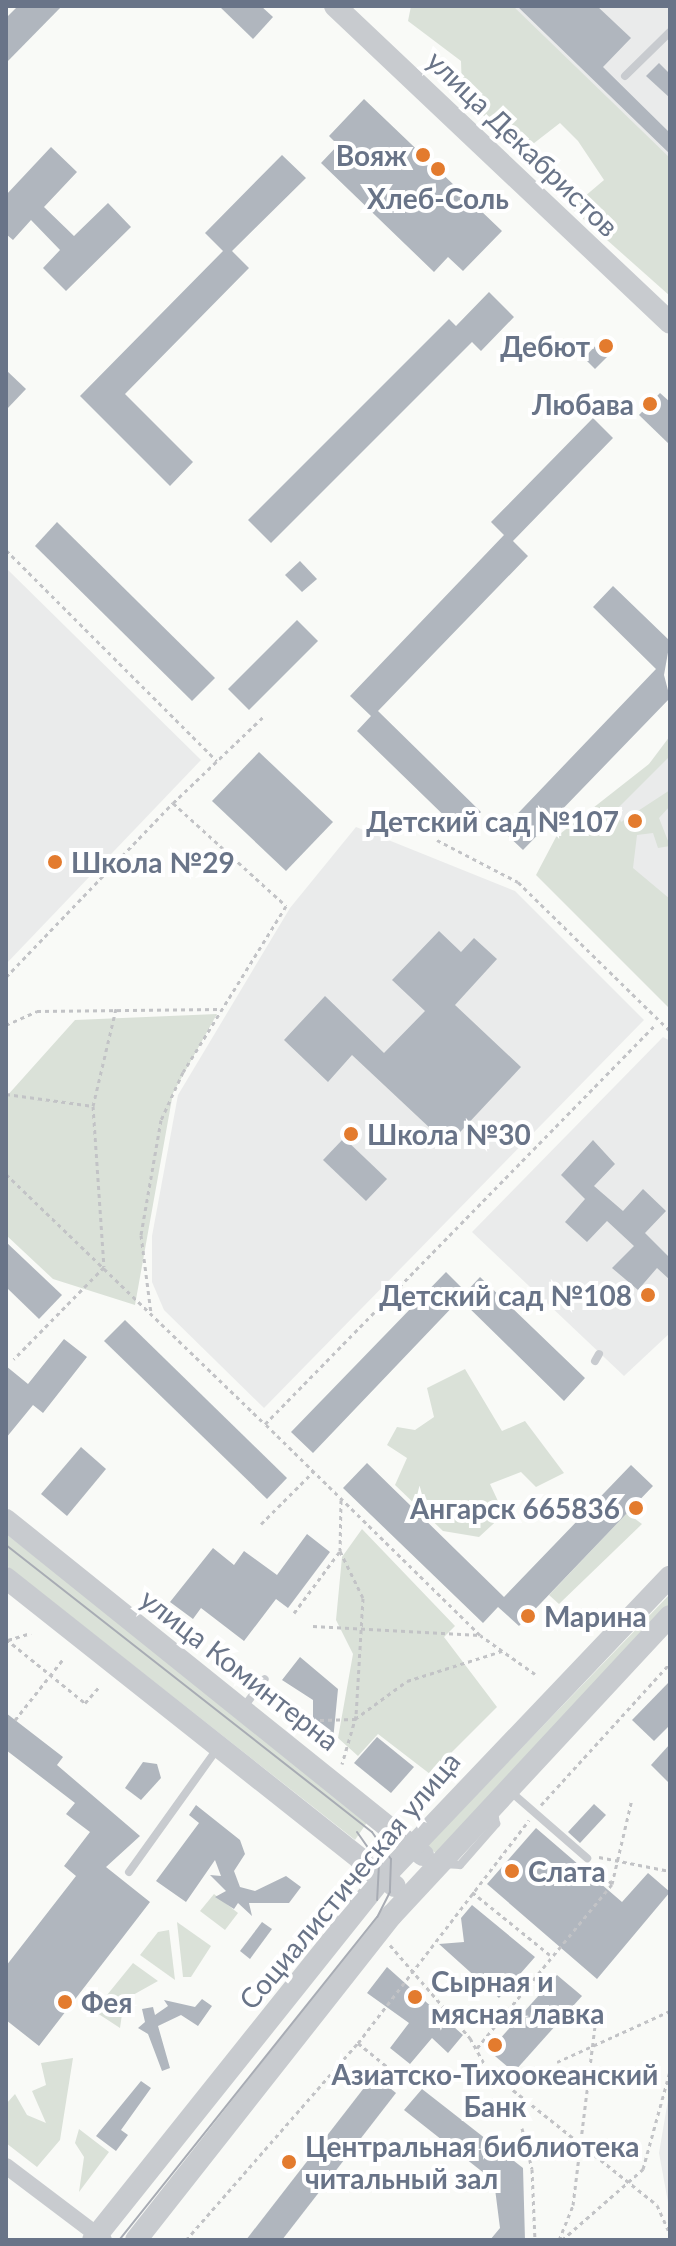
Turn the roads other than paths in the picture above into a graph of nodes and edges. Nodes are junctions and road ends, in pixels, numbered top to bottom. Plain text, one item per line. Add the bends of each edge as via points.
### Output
1 (335, 6) edge
2 (670, 32) edge
3 (625, 76) dead end
4 (670, 323) edge
5 (6, 1520) edge
6 (670, 1577) edge
7 (6, 1578) edge
8 (670, 1616) edge
9 (265, 1679) dead end
10 (243, 1709) junction
11 (219, 1747) junction
12 (500, 1796) junction
13 (412, 1845) junction
14 (587, 1858) road end
15 (437, 1865) junction
16 (129, 1872) dead end
17 (384, 1877) junction
18 (408, 1897) junction
19 (6, 2166) edge
20 (98, 2238) edge
21 (136, 2240) edge

1 - 4 street, улица Декабристов
2 - 3 lane
5 - 10 street, улица Коминтерна
6 - 13 street, Социалистическая улица
7 - 11 street
8 - 12 street, Социалистическая улица
9 - 10 lane
10 - 13 street, улица Коминтерна
11 - 16 lane
11 - 17 street
12 - 14 lane via 535,1813
12 - 15 street, Социалистическая улица
13 - 15 street, улица Коминтерна
13 - 17 street, Социалистическая улица
15 - 18 street, Социалистическая улица
17 - 18 street
17 - 20 street, Социалистическая улица
18 - 21 street, Социалистическая улица
19 - 20 street

